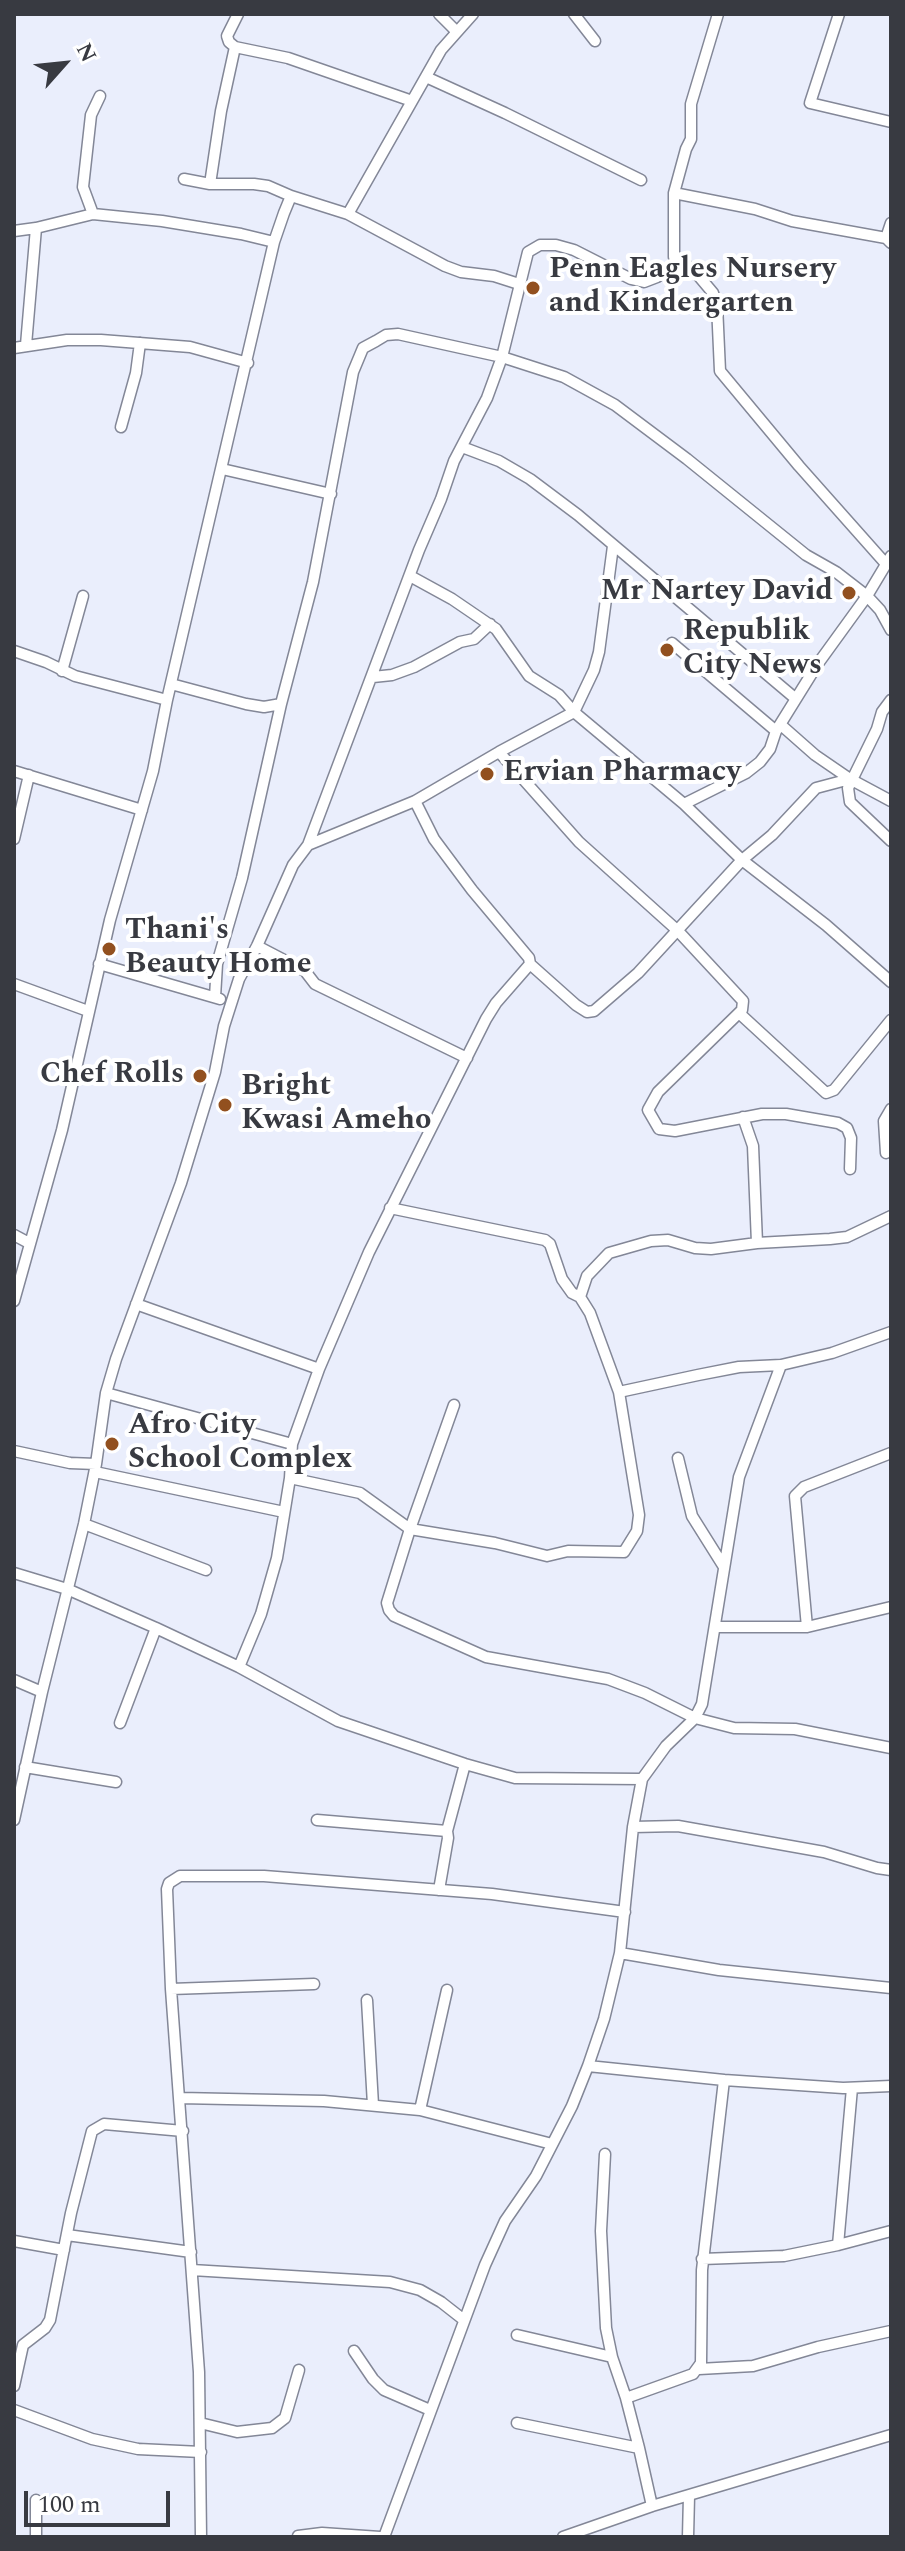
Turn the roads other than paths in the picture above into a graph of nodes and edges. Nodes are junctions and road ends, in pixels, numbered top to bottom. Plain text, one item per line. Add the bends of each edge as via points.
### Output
1 (238, 14) edge
2 (439, 14) edge
3 (473, 14) edge
4 (574, 14) edge
5 (718, 14) edge
6 (839, 14) edge
7 (457, 32) junction
8 (595, 41) dead end
9 (235, 47) junction
10 (426, 77) junction
11 (100, 96) dead end
12 (412, 101) junction
13 (891, 122) edge
14 (184, 179) dead end
15 (641, 180) dead end
16 (210, 184) junction
17 (674, 193) junction
18 (291, 196) junction
19 (93, 214) junction
20 (348, 214) junction
21 (891, 223) edge
22 (36, 228) junction
23 (14, 231) edge
24 (888, 241) edge
25 (274, 242) junction
26 (677, 262) junction
27 (519, 284) junction
28 (140, 343) junction
29 (26, 345) junction
30 (14, 348) edge
31 (502, 357) junction
32 (248, 363) junction
33 (121, 427) dead end
34 (462, 447) junction
35 (222, 469) junction
36 (331, 494) junction
37 (613, 546) junction
38 (888, 560) edge
39 (410, 576) junction
40 (83, 596) dead end
41 (867, 596) junction
42 (490, 624) junction
43 (891, 630) edge
44 (672, 643) dead end
45 (14, 651) edge
46 (62, 671) junction
47 (373, 677) junction
48 (171, 684) junction
49 (796, 699) junction
50 (167, 700) junction
51 (891, 700) edge
52 (281, 704) junction
53 (574, 712) junction
54 (778, 728) junction
55 (499, 752) junction
56 (14, 771) edge
57 (29, 775) junction
58 (850, 779) junction
59 (415, 801) junction
60 (891, 801) edge
61 (684, 804) junction
62 (142, 810) junction
63 (14, 839) edge
64 (891, 841) edge
65 (308, 845) junction
66 (742, 860) junction
67 (678, 931) junction
68 (257, 946) junction
69 (99, 964) junction
70 (530, 964) junction
71 (891, 982) edge
72 (14, 984) edge
73 (215, 997) junction
74 (232, 1002) junction
75 (88, 1011) junction
76 (739, 1013) junction
77 (891, 1020) edge
78 (467, 1058) junction
79 (891, 1109) edge
80 (743, 1117) junction
81 (886, 1153) dead end
82 (850, 1169) dead end
83 (390, 1208) junction
84 (891, 1216) edge
85 (14, 1235) edge
86 (29, 1243) junction
87 (757, 1243) junction
88 (580, 1297) junction
89 (14, 1301) edge
90 (136, 1304) junction
91 (891, 1332) edge
92 (781, 1365) junction
93 (319, 1369) junction
94 (619, 1392) junction
95 (106, 1393) junction
96 (454, 1405) dead end
97 (292, 1444) junction
98 (14, 1451) edge
99 (891, 1453) edge
100 (678, 1458) dead end
101 (96, 1468) junction
102 (290, 1478) junction
103 (284, 1512) junction
104 (84, 1524) junction
105 (410, 1529) junction
106 (724, 1567) junction
107 (206, 1570) dead end
108 (14, 1573) edge
109 (67, 1589) junction
110 (891, 1607) edge
111 (715, 1627) junction
112 (807, 1627) junction
113 (156, 1628) junction
114 (239, 1667) junction
115 (14, 1680) edge
116 (42, 1692) junction
117 (695, 1718) junction
118 (120, 1723) dead end
119 (891, 1748) edge
120 (465, 1764) junction
121 (25, 1767) junction
122 (642, 1779) junction
123 (116, 1782) dead end
124 (14, 1820) edge
125 (317, 1820) dead end
126 (633, 1827) junction
127 (447, 1831) junction
128 (891, 1870) edge
129 (439, 1890) junction
130 (625, 1912) junction
131 (620, 1953) junction
132 (314, 1984) dead end
133 (891, 1988) edge
134 (171, 1989) junction
135 (447, 1990) dead end
136 (367, 2000) dead end
137 (588, 2066) junction
138 (724, 2080) junction
139 (891, 2086) edge
140 (852, 2088) junction
141 (180, 2098) junction
142 (373, 2105) junction
143 (420, 2110) junction
144 (183, 2131) junction
145 (552, 2144) junction
146 (605, 2154) dead end
147 (891, 2231) edge
148 (67, 2235) junction
149 (14, 2241) edge
150 (838, 2245) junction
151 (64, 2250) junction
152 (191, 2252) junction
153 (702, 2259) junction
154 (192, 2270) junction
155 (464, 2320) junction
156 (891, 2331) edge
157 (517, 2335) dead end
158 (354, 2351) dead end
159 (612, 2357) junction
160 (699, 2369) junction
161 (299, 2370) dead end
162 (14, 2386) edge
163 (626, 2398) junction
164 (14, 2410) edge
165 (430, 2410) junction
166 (200, 2423) junction
167 (517, 2423) dead end
168 (891, 2435) edge
169 (639, 2448) junction
170 (201, 2452) junction
171 (689, 2496) junction
172 (36, 2500) dead end
173 (652, 2506) junction
174 (298, 2536) edge
175 (36, 2537) edge
176 (201, 2537) edge
177 (382, 2537) edge
178 (563, 2537) edge
179 (688, 2537) edge

1 - 9 street via 227,36
2 - 7 street
3 - 7 street
4 - 8 street
5 - 17 street via 691,104 691,139
6 - 13 street via 810,103
7 - 10 street
9 - 12 street via 297,61
9 - 16 street
10 - 12 street
10 - 15 street
11 - 19 street via 91,115 83,187
12 - 20 street
14 - 16 street
16 - 18 street via 268,186
17 - 24 street
17 - 26 street
18 - 20 street
18 - 25 street
19 - 22 street
19 - 25 street
20 - 27 street via 445,266
21 - 24 street
22 - 23 street
22 - 29 street
25 - 32 street
26 - 27 street via 644,282 574,250 540,245 528,252
26 - 38 street via 692,268 713,293 720,371 818,489
27 - 31 street
28 - 29 street via 67,340
28 - 32 street via 190,347
28 - 33 street
29 - 30 street
31 - 34 street
31 - 36 street via 398,334 363,348 353,372
31 - 41 street via 564,377 615,405 806,555
32 - 35 street
34 - 37 street via 530,479
34 - 39 street
35 - 36 street
35 - 48 street
36 - 52 street
37 - 49 street
37 - 53 street via 599,652
38 - 41 street
39 - 42 street
39 - 47 street
40 - 46 street
41 - 43 street
41 - 49 street
42 - 47 street via 474,639 414,667
42 - 53 street via 529,676
44 - 54 street
45 - 46 street
46 - 50 street
47 - 65 street
48 - 50 street
48 - 52 street via 246,704
49 - 54 street
50 - 62 street
51 - 58 street
52 - 73 street via 217,964
53 - 55 street
53 - 61 street
54 - 58 street
54 - 61 street via 770,749 746,773
55 - 59 street
55 - 67 street via 579,842
56 - 57 street
57 - 62 street
57 - 63 street
58 - 60 street
58 - 64 street via 850,802
58 - 66 street via 816,788
59 - 65 street
59 - 70 street via 434,839
61 - 66 street
62 - 69 street
65 - 68 street via 293,865
66 - 67 street
66 - 71 street
67 - 70 street via 594,1011 576,1005
67 - 76 street via 743,1001
68 - 74 street
68 - 78 street via 305,971 315,984
69 - 73 street
69 - 75 street
70 - 78 street via 496,1003
72 - 75 street
73 - 74 street
74 - 90 street via 181,1183
75 - 86 street via 62,1130
76 - 77 street via 826,1093
76 - 80 street via 658,1092 648,1110 659,1129 675,1131
78 - 83 street
79 - 81 street via 884,1121
80 - 82 street via 786,1114 838,1123 851,1138
80 - 87 street via 753,1146
83 - 88 street via 545,1240 562,1279
83 - 93 street
84 - 87 street via 847,1237
85 - 86 street
86 - 89 street
87 - 88 street via 695,1248 668,1240 624,1247 609,1253 587,1276
88 - 94 street
90 - 93 street
90 - 95 street
91 - 92 street
92 - 94 street via 739,1367
92 - 106 street via 739,1477
93 - 97 street
94 - 105 street via 639,1515 637,1531 624,1552 547,1556
95 - 97 street
95 - 101 street
96 - 105 street
97 - 102 street
98 - 101 street
99 - 112 street via 804,1487 795,1496
100 - 106 street via 692,1516
101 - 103 street
101 - 104 street
102 - 103 street
102 - 105 street via 360,1493
103 - 114 street via 261,1614
104 - 107 street
104 - 109 street
105 - 117 street via 387,1603 394,1616 486,1657 608,1679
106 - 111 street
108 - 109 street
109 - 113 street
109 - 116 street
110 - 112 street
111 - 112 street
111 - 117 street
113 - 114 street
113 - 118 street
114 - 120 street via 338,1721
115 - 116 street
116 - 121 street
117 - 119 street via 734,1728 795,1729
117 - 122 street
120 - 122 street via 515,1778
120 - 127 street
121 - 123 street
121 - 124 street
122 - 126 street
125 - 127 street
126 - 128 street via 678,1826 824,1852
126 - 130 street
127 - 129 street
129 - 130 street
129 - 134 street via 264,1876 180,1876 167,1889
130 - 131 street
131 - 133 street via 719,1970
131 - 137 street
132 - 134 street
134 - 141 street
135 - 143 street
136 - 142 street
137 - 138 street
137 - 145 street
138 - 140 street
138 - 153 street
139 - 140 street
140 - 150 street
141 - 142 street
141 - 144 street
142 - 143 street
143 - 145 street
144 - 148 street via 104,2124 92,2131
144 - 152 street
145 - 155 street via 505,2221
146 - 159 street via 601,2231
147 - 150 street
148 - 151 street
148 - 152 street
149 - 151 street
150 - 153 street via 784,2256
151 - 162 street via 50,2320 23,2345
152 - 154 street
153 - 160 street
154 - 155 street via 390,2282 420,2290
154 - 166 street
155 - 165 street
156 - 160 street via 753,2366
157 - 159 street
158 - 165 street via 384,2390
159 - 163 street
160 - 163 street
161 - 166 street via 285,2418 272,2428 237,2432
163 - 169 street
164 - 170 street via 92,2439 138,2449
165 - 177 street
166 - 170 street
167 - 169 street
168 - 171 street
169 - 173 street
170 - 176 street
171 - 173 street
171 - 179 street
172 - 175 street
173 - 178 street
174 - 177 street

